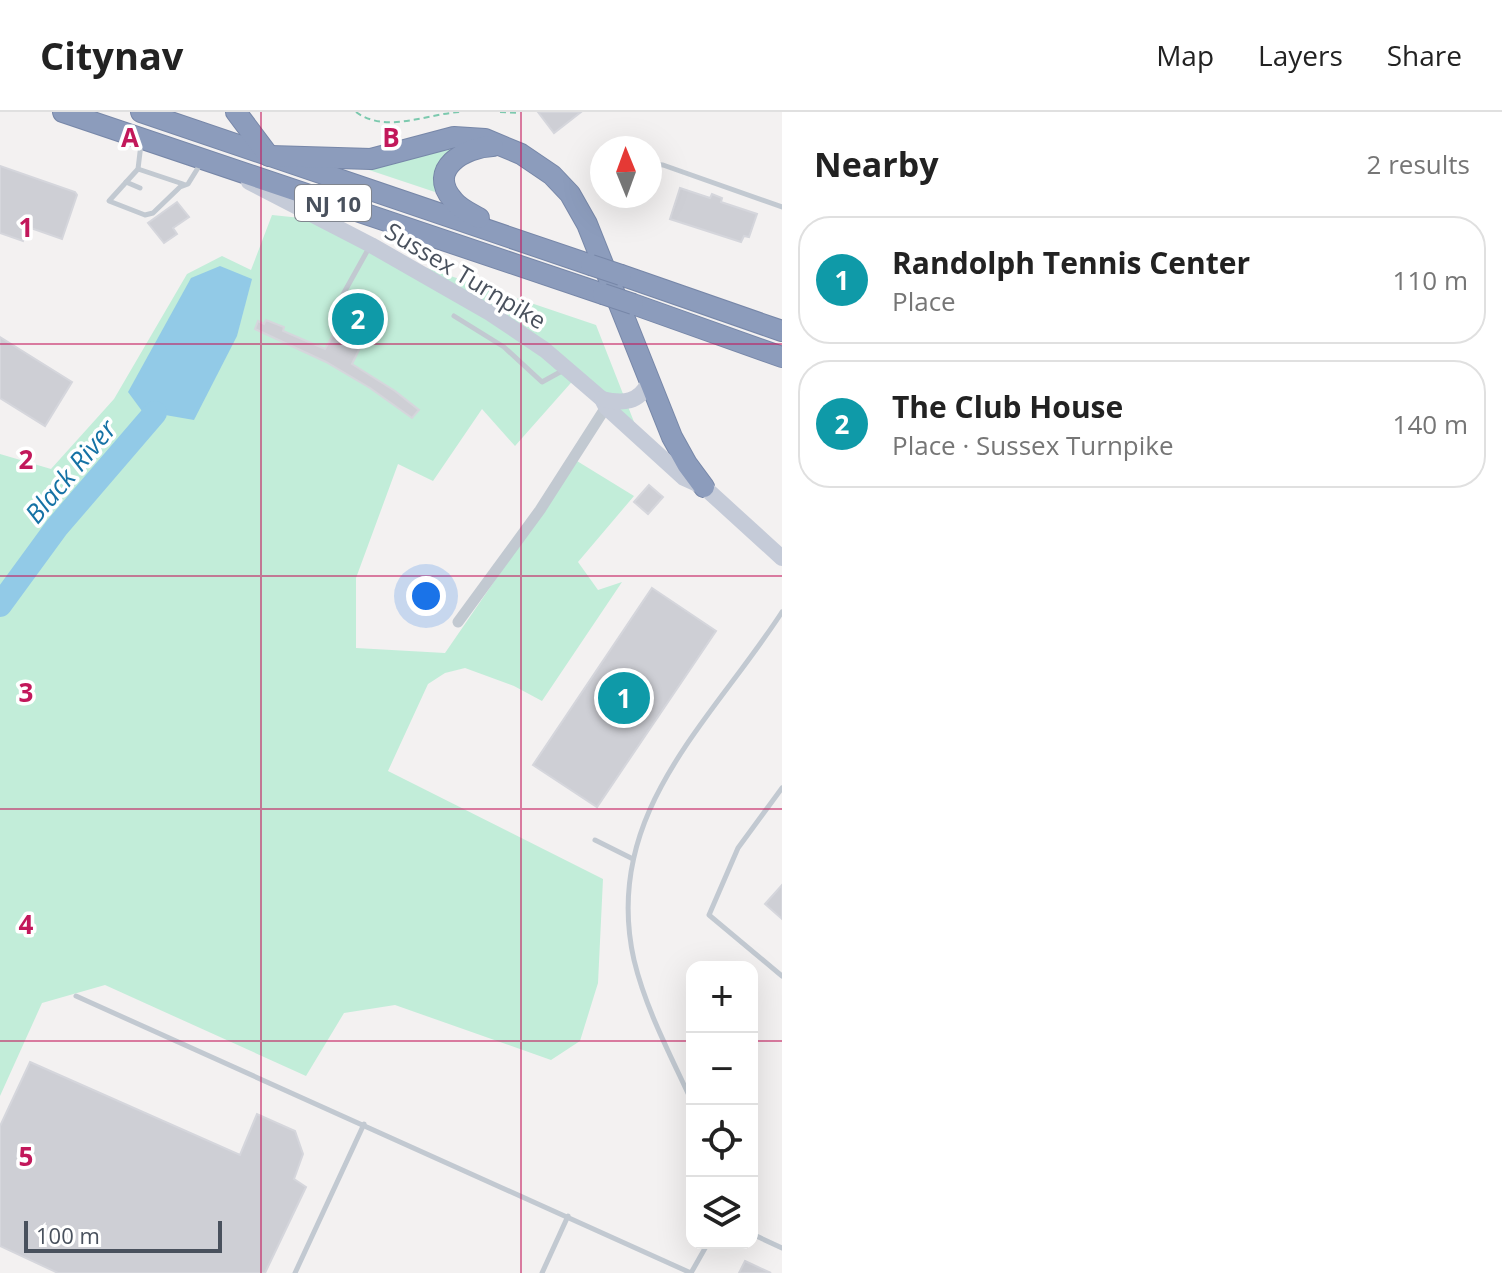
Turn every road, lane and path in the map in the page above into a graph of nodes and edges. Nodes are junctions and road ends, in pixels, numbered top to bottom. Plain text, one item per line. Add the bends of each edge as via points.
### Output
1 (63, 112) edge
2 (141, 112) edge
3 (236, 112) edge
4 (356, 112) edge
5 (460, 112) edge
6 (500, 112) edge
7 (520, 113) edge
8 (142, 139) junction
9 (505, 148) junction
10 (270, 156) junction
11 (205, 160) junction
12 (662, 165) edge
13 (138, 169) junction
14 (126, 182) junction
15 (185, 185) junction
16 (140, 188) dead end
17 (159, 195) dead end
18 (168, 198) junction
19 (782, 207) edge
20 (520, 241) junction
21 (371, 245) junction
22 (341, 298) dead end
23 (454, 316) dead end
24 (781, 328) edge
25 (782, 357) edge
26 (567, 369) junction
27 (649, 382) junction
28 (604, 403) junction
29 (704, 487) junction
30 (782, 558) edge
31 (782, 612) edge
32 (782, 621) edge
33 (458, 622) dead end
34 (774, 624) junction
35 (782, 788) edge
36 (595, 840) dead end
37 (633, 859) junction
38 (782, 976) edge
39 (76, 996) dead end
40 (686, 1089) edge
41 (364, 1124) junction
42 (568, 1216) junction
43 (758, 1237) edge
44 (782, 1248) edge
45 (705, 1249) edge
46 (295, 1273) edge
47 (542, 1273) edge
48 (691, 1273) edge

1 - 8 highway, NJ 10
2 - 10 highway, NJ 10
3 - 10 highway
4 - 5 path via 365,119 395,123
6 - 7 path
8 - 11 highway, NJ 10
8 - 13 lane
9 - 10 highway via 468,136 371,159
9 - 20 highway via 464,151 448,166 446,184 459,206
9 - 27 highway via 538,164 570,194
10 - 20 highway, NJ 10
11 - 15 lane
11 - 21 main road, Sussex Turnpike
11 - 25 highway, NJ 10, bridge
12 - 19 lane
13 - 14 lane
13 - 15 lane
14 - 16 lane
14 - 18 lane via 109,201 145,215
15 - 18 lane
17 - 18 lane
20 - 24 highway, NJ 10, bridge
21 - 22 lane
21 - 26 main road, Sussex Turnpike via 503,321
23 - 26 lane via 504,347 542,382
26 - 28 main road, Sussex Turnpike
27 - 28 main road via 629,402
27 - 29 highway via 672,437
28 - 29 main road, Sussex Turnpike via 684,478
28 - 33 street via 540,510
29 - 30 main road, Sussex Turnpike
31 - 34 lane
32 - 34 lane
34 - 37 lane via 666,775
35 - 38 lane via 738,848 709,915
36 - 37 lane
37 - 40 lane via 629,919 634,959
39 - 41 lane
41 - 42 lane
41 - 46 lane
42 - 47 lane
42 - 48 lane
43 - 44 lane
45 - 48 lane

